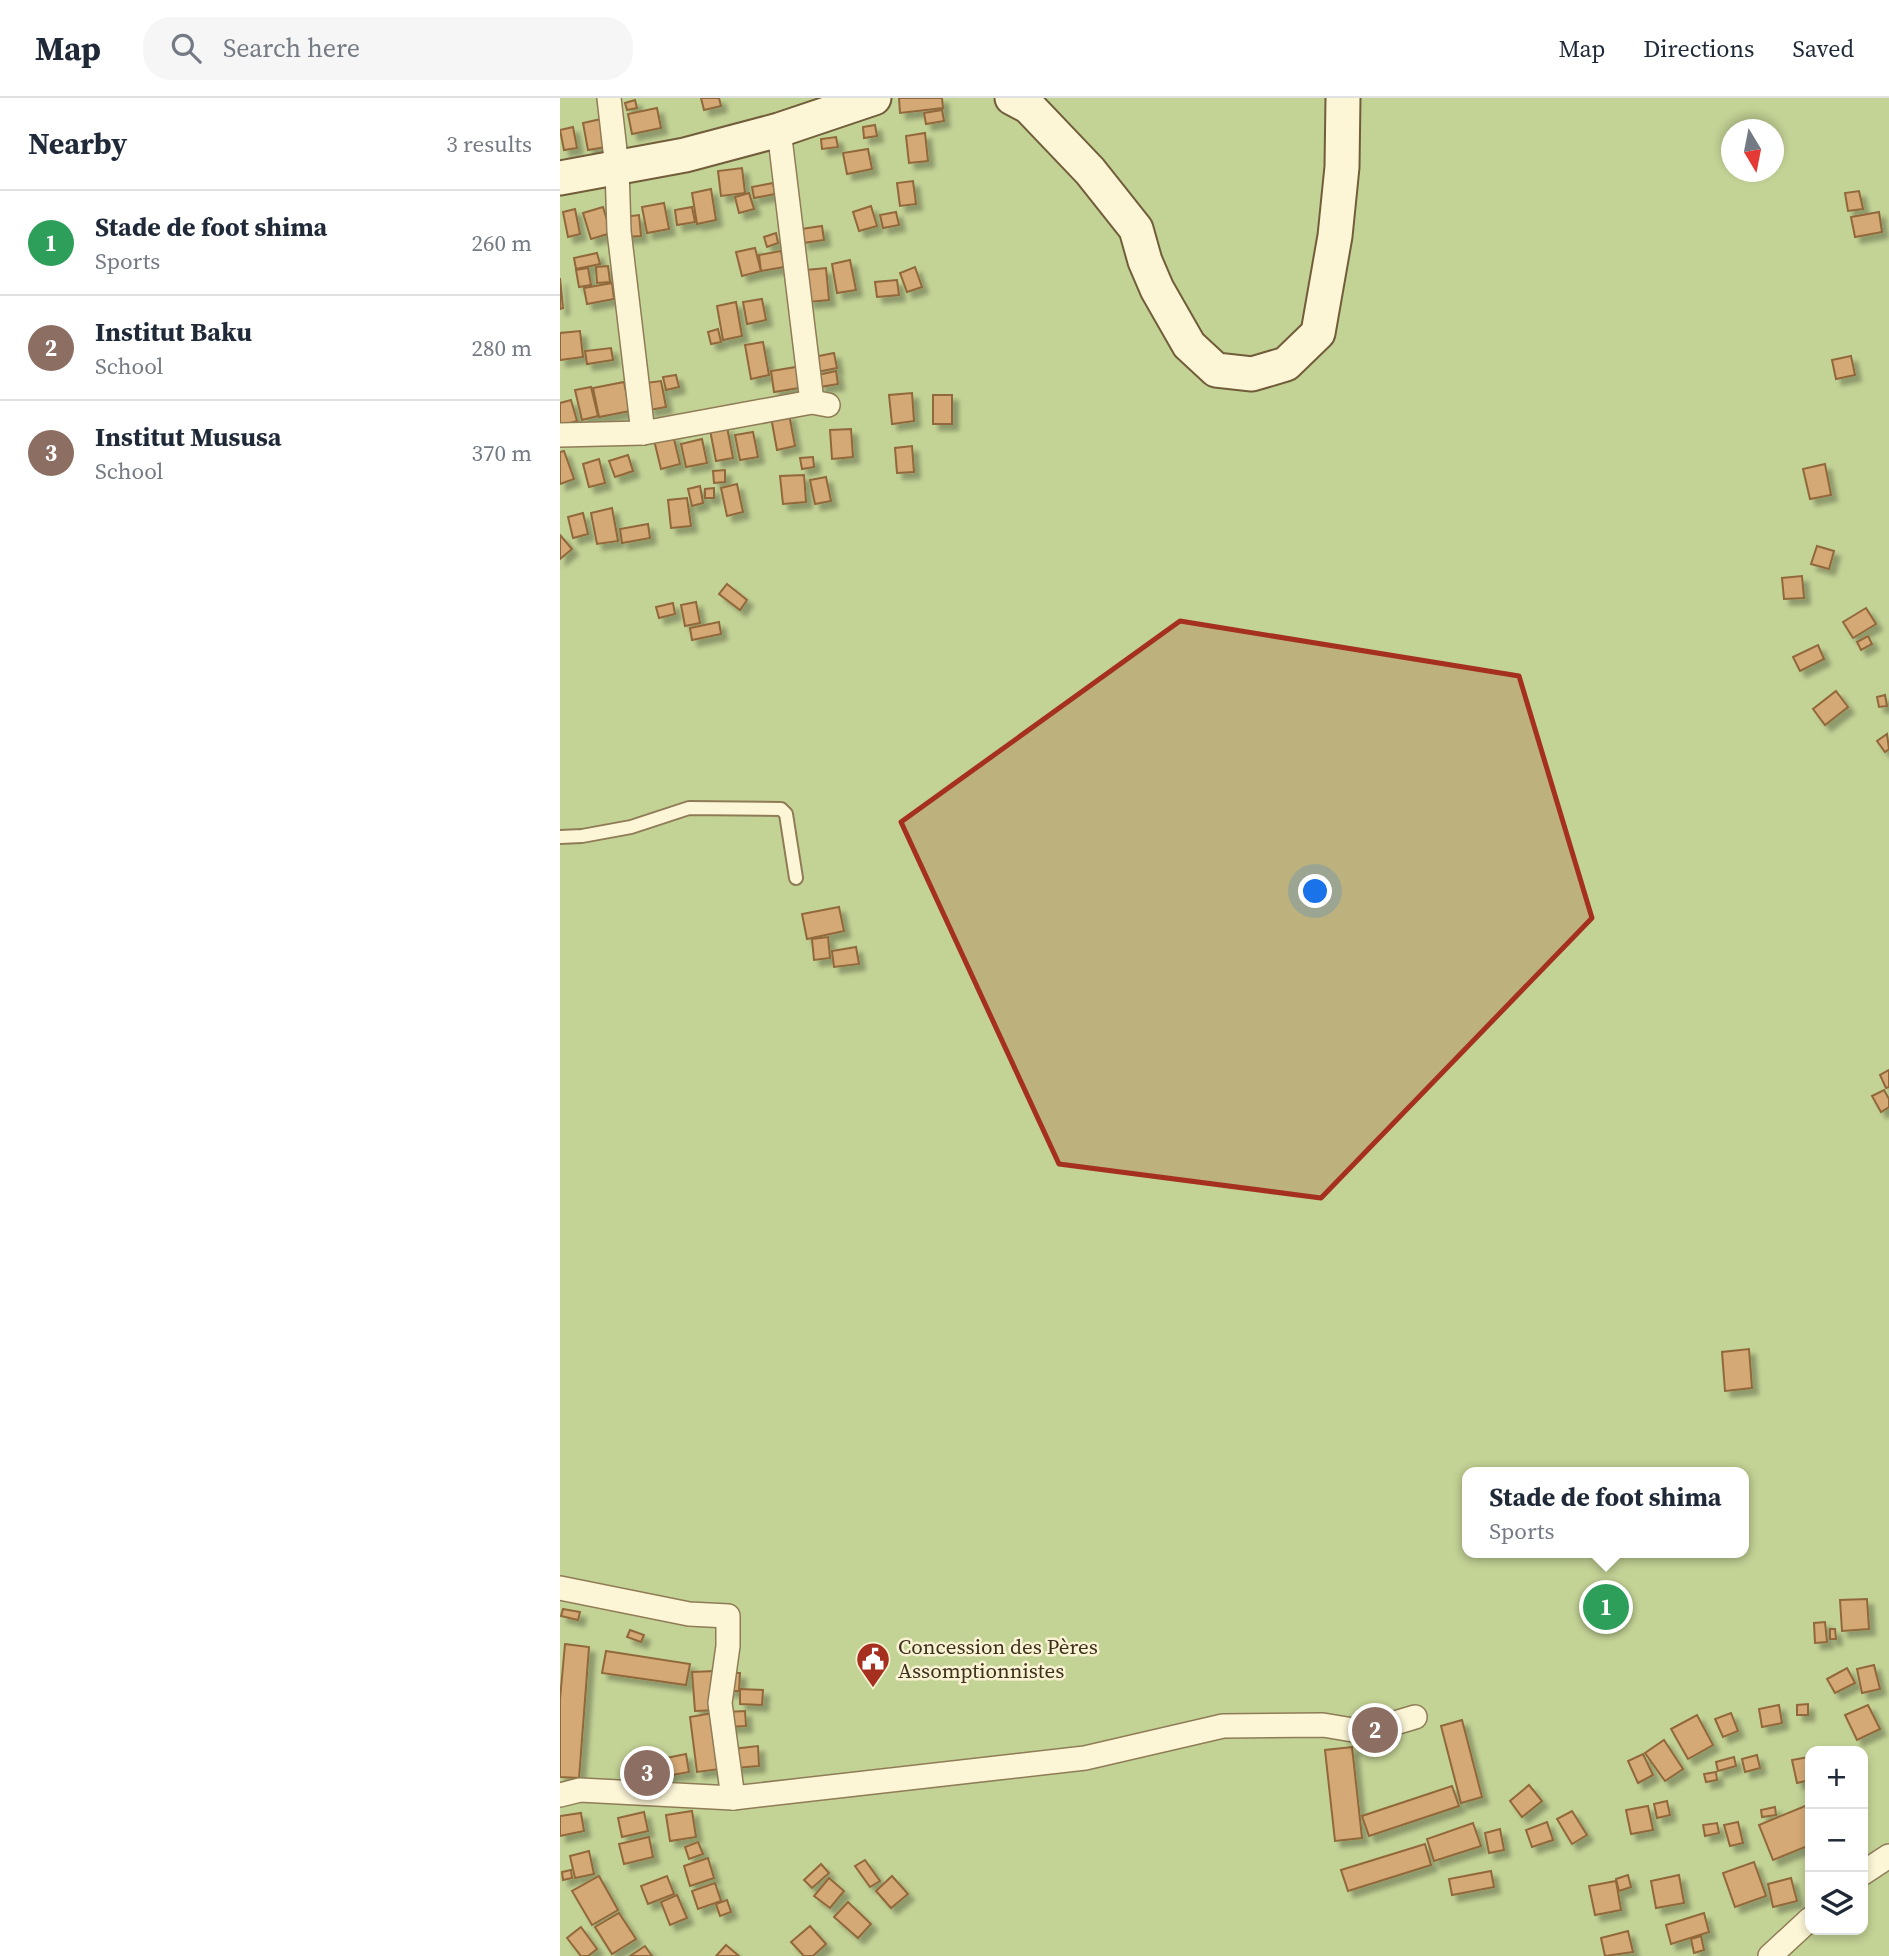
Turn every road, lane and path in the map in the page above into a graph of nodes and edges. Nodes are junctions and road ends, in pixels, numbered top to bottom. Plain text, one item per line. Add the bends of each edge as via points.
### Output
1 (609, 98) edge
2 (874, 98) edge
3 (1012, 98) edge
4 (1343, 98) edge
5 (779, 130) junction
6 (617, 168) junction
7 (560, 178) edge
8 (643, 433) junction
9 (560, 435) edge
10 (560, 837) edge
11 (796, 878) dead end
12 (560, 1588) edge
13 (1415, 1717) dead end
14 (560, 1795) edge
15 (733, 1798) junction
16 (1889, 1856) edge
17 (1866, 1872) edge
18 (1805, 1924) edge
19 (1770, 1956) edge

1 - 6 street
2 - 5 street
3 - 4 street via 1029,107 1073,152 1136,229 1157,289 1189,345 1216,370 1252,374 1286,364 1318,333 1335,236
5 - 6 street
5 - 8 street via 820,404
6 - 7 street
6 - 8 street via 619,231
8 - 9 street
10 - 11 lane via 631,827 689,808 780,809 786,814
12 - 15 street via 689,1614 728,1616 720,1703
13 - 15 street via 1365,1732 1323,1725 1223,1727 1084,1758
14 - 15 street via 580,1790
16 - 17 street
18 - 19 street

